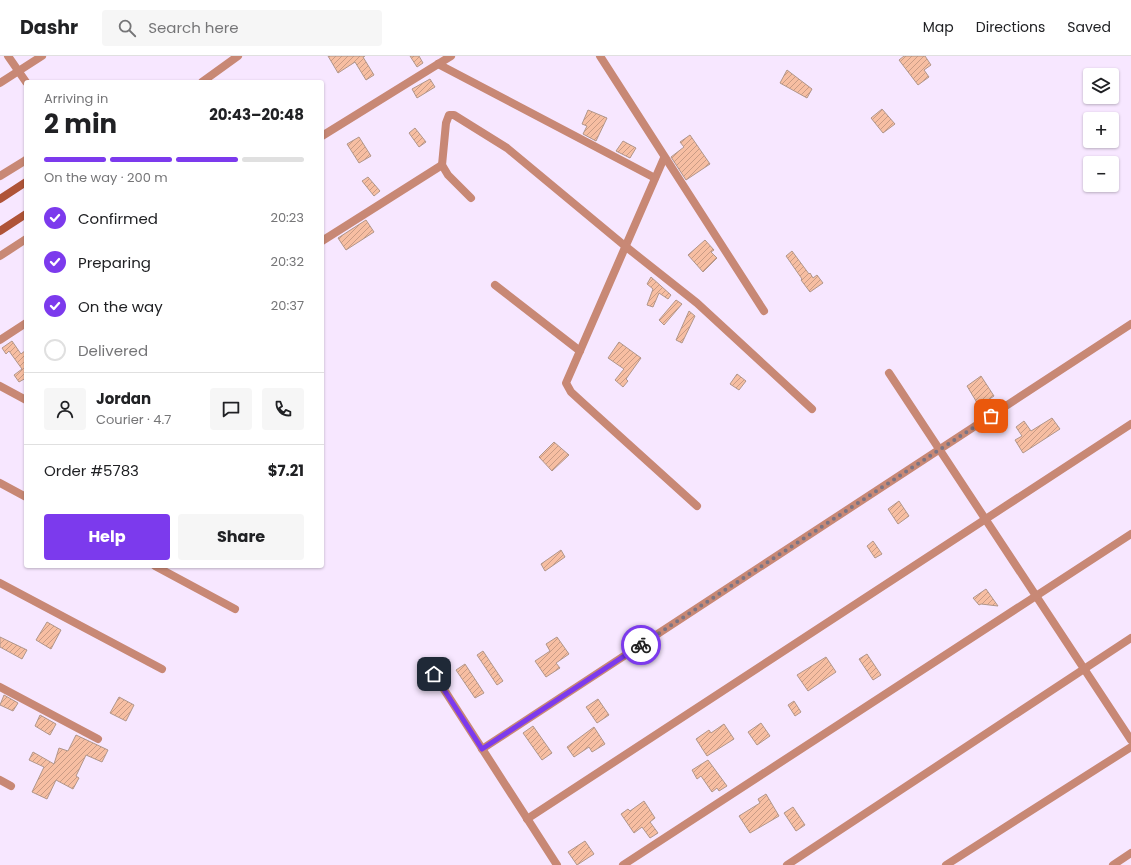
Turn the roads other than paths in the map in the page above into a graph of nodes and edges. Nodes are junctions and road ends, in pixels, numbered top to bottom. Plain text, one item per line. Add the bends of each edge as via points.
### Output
1 (8, 56) edge
2 (42, 56) edge
3 (238, 56) edge
4 (451, 56) edge
5 (600, 56) edge
6 (438, 64) junction
7 (19, 71) junction
8 (25, 80) edge
9 (205, 80) edge
10 (0, 83) edge
11 (324, 135) edge
12 (664, 158) junction
13 (24, 161) edge
14 (442, 166) junction
15 (0, 176) edge
16 (656, 178) junction
17 (24, 183) edge
18 (471, 198) dead end
19 (0, 199) edge
20 (24, 215) edge
21 (0, 231) edge
22 (24, 240) edge
23 (324, 240) edge
24 (625, 246) junction
25 (0, 256) edge
26 (495, 285) dead end
27 (764, 311) dead end
28 (24, 324) edge
29 (1131, 324) edge
30 (0, 340) edge
31 (580, 351) junction
32 (889, 373) dead end
33 (0, 386) edge
34 (24, 399) edge
35 (812, 409) dead end
36 (1131, 424) edge
37 (940, 450) junction
38 (0, 483) edge
39 (24, 496) edge
40 (697, 506) dead end
41 (985, 519) junction
42 (1131, 534) edge
43 (159, 568) edge
44 (0, 583) edge
45 (1036, 596) junction
46 (235, 609) dead end
47 (1131, 638) edge
48 (162, 669) dead end
49 (1084, 669) junction
50 (434, 674) dead end
51 (0, 687) edge
52 (98, 739) dead end
53 (1131, 740) edge
54 (1131, 747) edge
55 (482, 749) junction
56 (0, 780) edge
57 (11, 786) dead end
58 (527, 819) junction
59 (1131, 853) edge
60 (557, 865) edge
61 (623, 865) edge
62 (787, 865) edge
63 (946, 865) edge
64 (1113, 865) edge

1 - 7 street
2 - 7 street
3 - 9 street
4 - 6 street
5 - 12 street
6 - 11 street
6 - 16 street
7 - 8 street
7 - 10 street
12 - 16 street
12 - 27 street
13 - 15 street
14 - 18 street
14 - 23 street
14 - 24 street via 446,123 449,115 454,115 507,148
16 - 24 street
17 - 19 street
20 - 21 street
22 - 25 street
24 - 31 street
24 - 35 street via 697,303
26 - 31 street
28 - 30 street
29 - 37 street
31 - 40 street via 566,383 571,392
32 - 37 street
33 - 34 street
36 - 41 street
37 - 41 street
37 - 55 street
38 - 39 street
41 - 45 street
41 - 58 street
42 - 45 street
43 - 46 street
44 - 48 street
45 - 49 street
45 - 61 street
47 - 49 street
49 - 53 street
49 - 62 street
50 - 55 street
51 - 52 street
54 - 63 street
55 - 58 street
56 - 57 street
58 - 60 street
59 - 64 street

